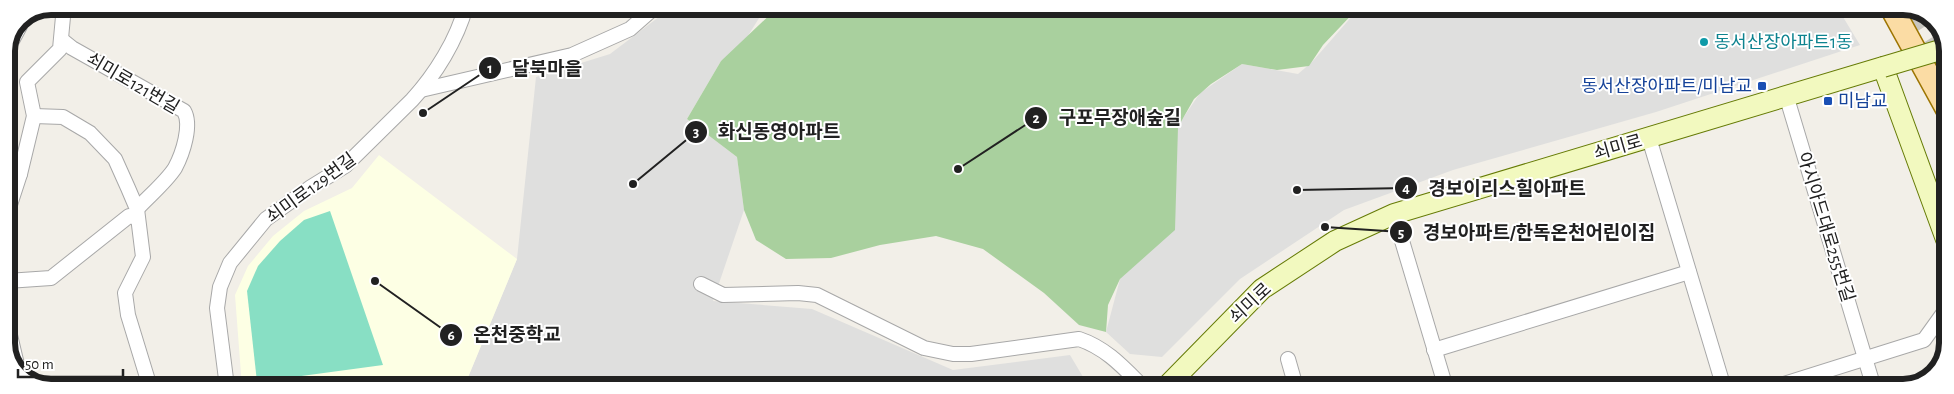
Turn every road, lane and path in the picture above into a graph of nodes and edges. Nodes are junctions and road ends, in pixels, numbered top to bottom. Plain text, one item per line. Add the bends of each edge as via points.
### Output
1 (63, 15) edge
2 (464, 15) edge
3 (645, 15) edge
4 (1895, 15) edge
5 (62, 40) junction
6 (1939, 50) edge
7 (1883, 67) junction
8 (421, 90) junction
9 (1939, 94) edge
10 (1786, 95) junction
11 (34, 116) junction
12 (1649, 138) junction
13 (15, 164) edge
14 (20, 174) junction
15 (15, 189) edge
16 (137, 214) junction
17 (1394, 214) junction
18 (1939, 220) edge
19 (1690, 272) junction
20 (15, 280) edge
21 (701, 284) dead end
22 (1939, 319) edge
23 (1434, 350) junction
24 (1288, 359) dead end
25 (1865, 359) junction
26 (148, 379) edge
27 (226, 379) edge
28 (1135, 379) edge
29 (1174, 379) edge
30 (1294, 379) edge
31 (1443, 379) edge
32 (1721, 379) edge
33 (1800, 379) edge
34 (1871, 379) edge

1 - 5 street
2 - 8 street, 쇠미로129번길 via 460,29
3 - 8 street via 630,29 572,55
4 - 9 main road
5 - 11 street via 60,49 27,82
5 - 16 street, 쇠미로121번길 via 184,110 188,117 185,139 174,168
6 - 7 main road, 쇠미로, bridge
7 - 10 main road, 쇠미로
7 - 18 main road
8 - 27 street, 쇠미로129번길 via 345,166 266,219 230,263 217,302
10 - 12 main road, 쇠미로
10 - 25 street, 아시아드대로255번길
11 - 14 street
11 - 16 street via 63,117 90,133 115,159
12 - 17 main road, 쇠미로
12 - 19 street
13 - 14 street
14 - 15 street
16 - 20 street via 128,216 51,278
16 - 26 street via 143,257 125,292 128,314
17 - 23 street
17 - 29 main road, 쇠미로 via 1335,241 1262,289
19 - 23 street
19 - 32 street
21 - 28 street via 723,295 817,295 904,340 953,354 1079,339 1108,354
22 - 25 street via 1924,340
23 - 31 street
24 - 30 street
25 - 33 street
25 - 34 street, 아시아드대로255번길

